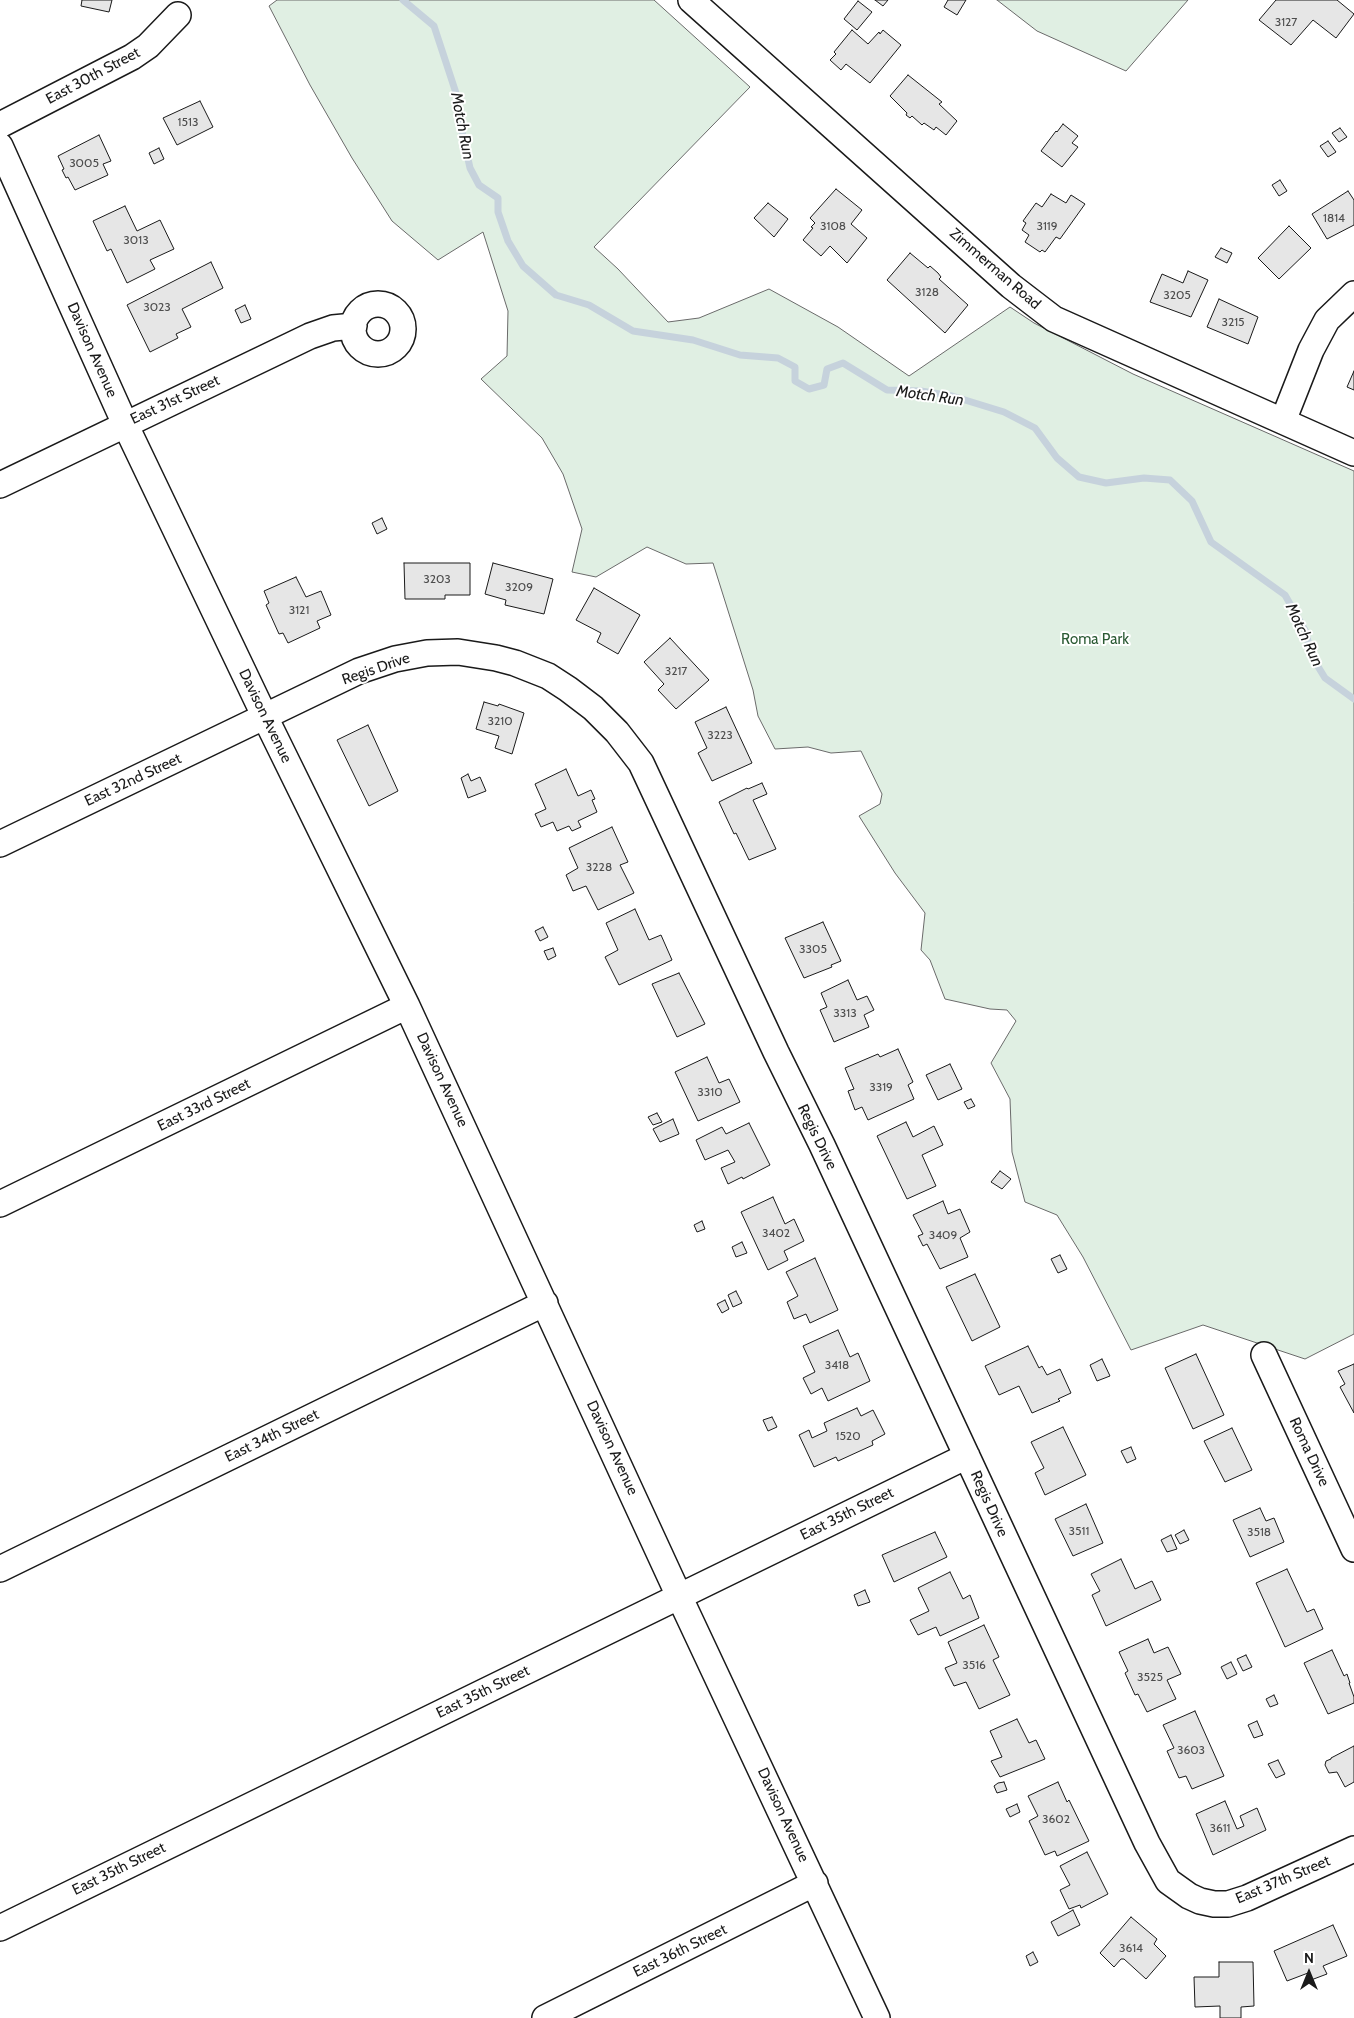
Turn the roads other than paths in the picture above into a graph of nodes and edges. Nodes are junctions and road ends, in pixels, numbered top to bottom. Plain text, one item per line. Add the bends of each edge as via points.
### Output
1 (691, 0) edge
2 (178, 15) dead end
3 (0, 125) edge
4 (0, 146) edge
5 (1354, 294) edge
6 (354, 326) dead end
7 (1283, 421) junction
8 (125, 424) junction
9 (1354, 453) edge
10 (0, 485) edge
11 (265, 717) junction
12 (0, 844) edge
13 (408, 1006) junction
14 (0, 1204) edge
15 (545, 1303) junction
16 (1264, 1356) dead end
17 (967, 1456) junction
18 (1354, 1549) edge
19 (0, 1569) edge
20 (679, 1596) junction
21 (1354, 1849) edge
22 (814, 1883) junction
23 (1182, 1892) joint
24 (0, 1928) edge
25 (545, 2018) edge
26 (877, 2018) edge

1 - 7 street, Zimmerman Road via 1036,306 1062,324
2 - 3 street, East 30th Street via 132,58
4 - 8 street, Davison Avenue
5 - 7 street via 1327,320 1310,350
6 - 8 street, East 31st Street via 333,328 310,336
7 - 9 street, Zimmerman Road
8 - 10 street, East 31st Street
8 - 11 street, Davison Avenue
11 - 12 street, East 32nd Street
11 - 13 street, Davison Avenue
11 - 17 street, Regis Drive via 359,671 395,659 458,652 516,663 548,676 593,708 617,732 641,763 668,818
13 - 14 street, East 33rd Street
13 - 15 street, Davison Avenue
15 - 19 street, East 34th Street
15 - 20 street, Davison Avenue
16 - 18 street, Roma Drive
17 - 20 street, East 35th Street
17 - 23 street, Regis Drive via 1159,1867 1168,1882
20 - 22 street, Davison Avenue
20 - 24 street, East 35th Street
21 - 23 street, East 37th Street via 1262,1892 1228,1904 1200,1901
22 - 25 street, East 36th Street
22 - 26 street, Davison Avenue

